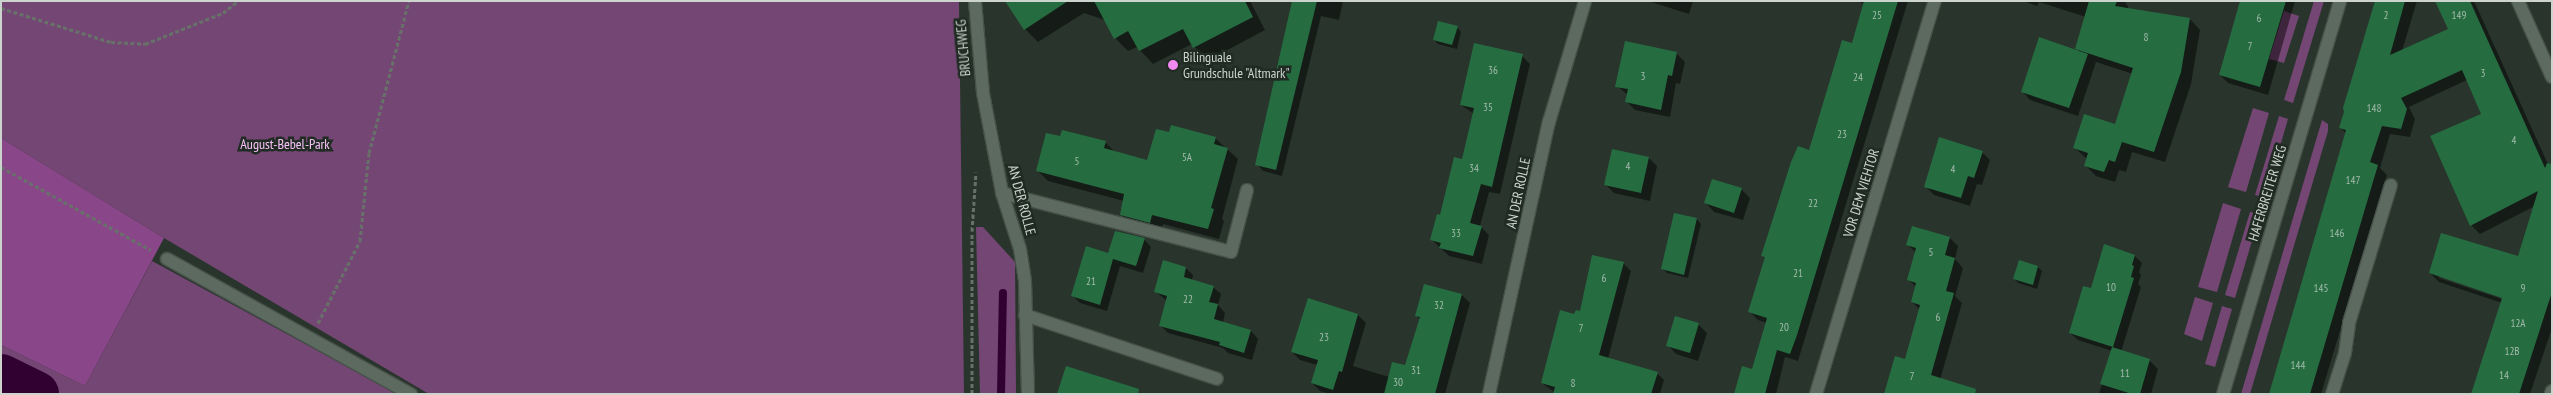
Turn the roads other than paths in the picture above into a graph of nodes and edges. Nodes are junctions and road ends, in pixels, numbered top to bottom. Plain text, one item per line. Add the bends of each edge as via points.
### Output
1 (975, 1) edge
2 (1585, 1) edge
3 (1935, 1) edge
4 (2340, 1) edge
5 (2518, 1) edge
6 (2552, 77) edge
7 (983, 93) joint
8 (2391, 185) dead end
9 (1247, 190) dead end
10 (1002, 193) junction
11 (167, 259) road end
12 (1025, 315) junction
13 (1217, 379) dead end
14 (411, 394) edge
15 (1028, 394) edge
16 (1489, 394) edge
17 (1816, 394) edge
18 (2223, 394) edge
19 (2332, 394) edge

1 - 7 street, BRUCHWEG
2 - 16 street, AN DER ROLLE via 1549,122
3 - 17 street, VOR DEM VIEHTOR
4 - 18 street, HAFERBREITER WEG
5 - 6 street
7 - 10 street, AN DER ROLLE
8 - 19 street via 2349,322 2345,353
9 - 10 street via 1231,252
10 - 12 street, AN DER ROLLE via 1020,249 1025,281
11 - 14 street
12 - 13 street
12 - 15 street, AN DER ROLLE

